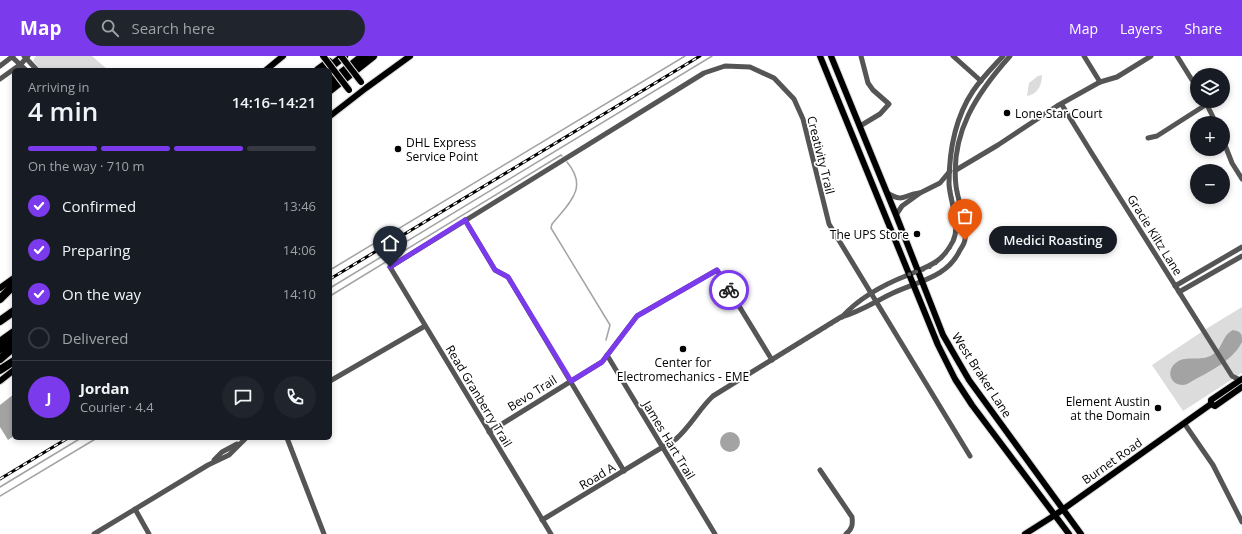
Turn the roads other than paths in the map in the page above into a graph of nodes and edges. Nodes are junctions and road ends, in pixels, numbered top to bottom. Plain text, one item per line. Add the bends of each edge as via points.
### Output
1 (12, 56) edge
2 (283, 56) edge
3 (323, 56) edge
4 (336, 56) edge
5 (341, 56) edge
6 (344, 56) edge
7 (363, 56) edge
8 (373, 56) edge
9 (410, 56) edge
10 (820, 56) edge
11 (831, 56) edge
12 (861, 56) edge
13 (953, 56) edge
14 (1003, 56) edge
15 (1010, 56) edge
16 (1084, 56) edge
17 (1151, 56) edge
18 (1177, 56) edge
19 (26, 57) edge
20 (20, 64) junction
21 (0, 66) edge
22 (15, 68) edge
23 (24, 68) edge
24 (35, 68) edge
25 (268, 68) edge
26 (321, 68) edge
27 (329, 68) edge
28 (12, 70) edge
29 (1190, 77) edge
30 (0, 79) edge
31 (332, 80) edge
32 (980, 81) junction
33 (1100, 82) junction
34 (332, 88) edge
35 (366, 88) junction
36 (1062, 104) junction
37 (344, 105) junction
38 (1199, 108) edge
39 (332, 114) edge
40 (965, 124) junction
41 (860, 126) junction
42 (1148, 138) dead end
43 (955, 145) junction
44 (1229, 156) edge
45 (953, 170) junction
46 (1242, 179) edge
47 (949, 184) junction
48 (956, 184) junction
49 (935, 185) junction
50 (920, 193) junction
51 (887, 194) junction
52 (896, 215) junction
53 (465, 220) junction
54 (952, 242) junction
55 (963, 245) junction
56 (1242, 247) edge
57 (1242, 256) edge
58 (390, 267) joint
59 (919, 271) junction
60 (909, 275) junction
61 (12, 279) edge
62 (922, 281) junction
63 (913, 285) junction
64 (1175, 286) junction
65 (12, 287) edge
66 (0, 288) edge
67 (12, 292) edge
68 (1179, 292) junction
69 (871, 294) junction
70 (0, 300) edge
71 (876, 303) junction
72 (12, 312) edge
73 (12, 318) edge
74 (841, 318) junction
75 (0, 321) edge
76 (425, 326) junction
77 (0, 327) edge
78 (12, 333) edge
79 (12, 340) edge
80 (0, 342) edge
81 (0, 349) edge
82 (12, 349) edge
83 (606, 356) junction
84 (0, 359) edge
85 (772, 360) junction
86 (12, 362) edge
87 (0, 370) edge
88 (12, 372) edge
89 (1232, 376) junction
90 (1241, 379) edge
91 (332, 380) edge
92 (0, 381) edge
93 (571, 381) junction
94 (1230, 387) junction
95 (1242, 387) edge
96 (1212, 404) junction
97 (1184, 423) junction
98 (489, 432) junction
99 (244, 440) edge
100 (288, 440) edge
101 (662, 448) junction
102 (970, 456) dead end
103 (820, 470) dead end
104 (624, 471) junction
105 (135, 509) junction
106 (1062, 509) junction
107 (1054, 515) junction
108 (542, 520) junction
109 (1242, 522) edge
110 (94, 534) edge
111 (149, 534) edge
112 (324, 534) edge
113 (551, 534) edge
114 (715, 534) edge
115 (846, 534) edge
116 (1025, 534) edge
117 (1069, 534) edge
118 (1080, 534) edge

1 - 20 street
1 - 21 street
2 - 25 main road
3 - 37 main road, bridge via 349,90
4 - 26 highway
5 - 35 main road, bridge
6 - 27 highway
7 - 31 highway
8 - 34 highway
9 - 35 main road
10 - 60 main road, West Braker Lane
11 - 41 main road, West Braker Lane
12 - 41 street via 868,83 889,104 880,114
13 - 32 street
14 - 32 street
15 - 40 street via 984,86
16 - 33 street
17 - 33 street via 1117,77
18 - 29 street
19 - 20 street
19 - 24 street
20 - 22 street
20 - 23 street
28 - 30 street
32 - 40 street via 982,84 966,113
32 - 43 street via 959,120
33 - 36 street
35 - 37 main road
36 - 45 street
36 - 64 street, Gracie Kiltz Lane
37 - 39 main road
38 - 42 street via 1157,136
40 - 43 street
41 - 51 main road, West Braker Lane
43 - 45 street
44 - 46 street
45 - 47 street
45 - 48 street
45 - 49 street
47 - 48 street
47 - 49 street
47 - 54 street via 955,223 955,236
48 - 55 street via 965,228
49 - 50 street
50 - 51 street via 901,199
50 - 52 street via 902,206
51 - 52 main road, West Braker Lane
52 - 59 main road, West Braker Lane
53 - 58 street, Creativity Trail
53 - 69 street, Creativity Trail via 704,73 725,66 750,67 774,78 794,99 804,119 829,224
53 - 93 street via 495,270 508,277
54 - 55 street
54 - 59 street via 933,265
55 - 62 street via 954,262 945,271
56 - 64 street
57 - 68 street
58 - 76 street, Read Granberry Trail
59 - 60 street
59 - 62 main road, West Braker Lane
60 - 63 main road, West Braker Lane
60 - 69 street
61 - 66 main road
62 - 63 street
62 - 106 main road, West Braker Lane via 943,336
63 - 71 street
63 - 107 main road, West Braker Lane via 955,379
64 - 68 street, Gracie Kiltz Lane
65 - 70 highway
67 - 70 highway
68 - 89 street, Gracie Kiltz Lane
69 - 71 street, Creativity Trail
69 - 74 street
71 - 74 street
71 - 102 street, Creativity Trail
72 - 75 highway
73 - 77 highway
74 - 85 street, Road A
76 - 91 street
76 - 98 street, Read Granberry Trail
78 - 80 highway
79 - 81 highway
82 - 84 highway
83 - 85 street, Bevo Trail via 637,316 717,270
83 - 93 street, Bevo Trail via 602,362
83 - 101 street, James Hart Trail
85 - 101 street, Road A via 713,396 684,432
86 - 87 highway
88 - 92 main road
89 - 90 street
89 - 94 street
90 - 94 main road, Burnet Road
93 - 98 street, Bevo Trail
93 - 104 street
94 - 96 main road, Burnet Road via 1211,400
95 - 96 main road, Burnet Road via 1215,406
96 - 97 main road, Burnet Road
97 - 106 main road, Burnet Road
97 - 109 street via 1213,465
98 - 108 street, Read Granberry Trail
99 - 105 street via 222,452 212,463
100 - 112 street
101 - 104 street, Road A
101 - 114 street, James Hart Trail
103 - 115 street via 852,517 853,524
104 - 108 street, Road A
105 - 110 street
105 - 111 street
106 - 107 main road, Burnet Road
106 - 118 main road, West Braker Lane
107 - 116 main road, Burnet Road
107 - 117 main road, West Braker Lane
108 - 113 street, Read Granberry Trail

